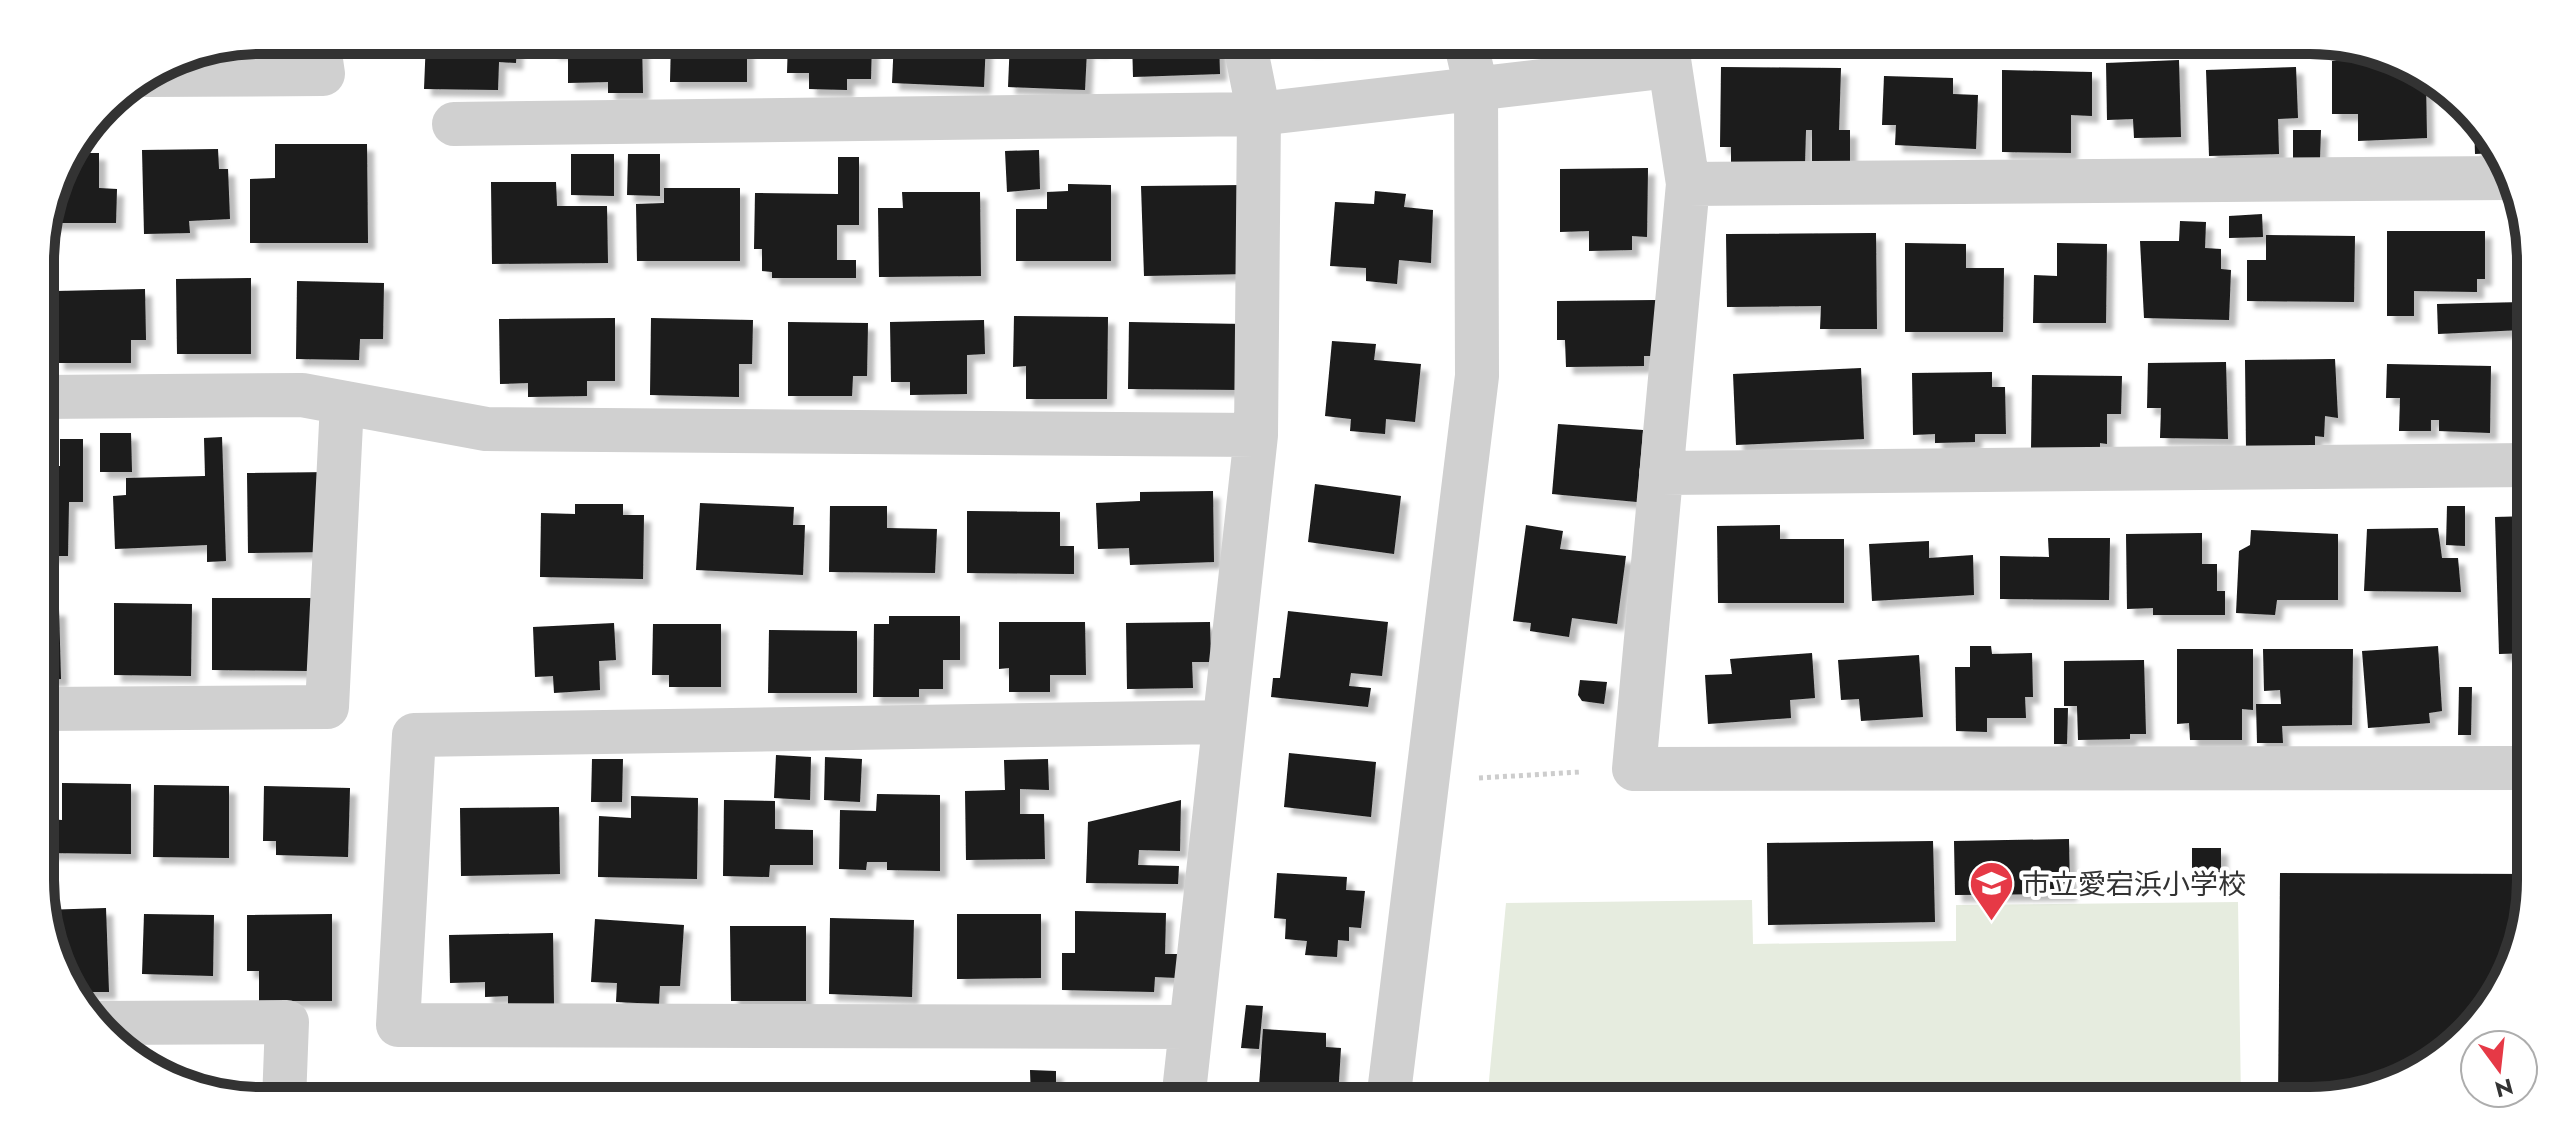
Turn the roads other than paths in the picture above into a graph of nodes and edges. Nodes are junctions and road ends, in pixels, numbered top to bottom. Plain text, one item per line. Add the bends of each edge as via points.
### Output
1 (320, 54) edge
2 (1247, 54) edge
3 (1468, 54) edge
4 (1662, 54) edge
5 (1668, 54) edge
6 (169, 75) edge
7 (1476, 87) junction
8 (1259, 114) junction
9 (454, 124) dead end
10 (2499, 178) edge
11 (1688, 184) junction
12 (54, 397) edge
13 (342, 403) junction
14 (1256, 435) junction
15 (2517, 465) edge
16 (1661, 473) junction
17 (54, 709) edge
18 (1224, 722) junction
19 (2517, 768) edge
20 (112, 1023) edge
21 (1191, 1027) junction
22 (285, 1087) edge
23 (1185, 1087) edge
24 (1390, 1087) edge

1 - 6 street via 323,74
2 - 8 street
3 - 7 street
4 - 7 street
5 - 11 street
7 - 8 street
7 - 24 street via 1477,376
8 - 9 street
8 - 14 street
10 - 11 street
11 - 16 street
12 - 13 street via 302,395
13 - 14 street via 486,429
13 - 17 street via 327,707
14 - 18 street
15 - 16 street
16 - 19 street via 1634,769
18 - 21 street
18 - 21 street via 414,735 398,1025
20 - 22 street via 287,1022
21 - 23 street

